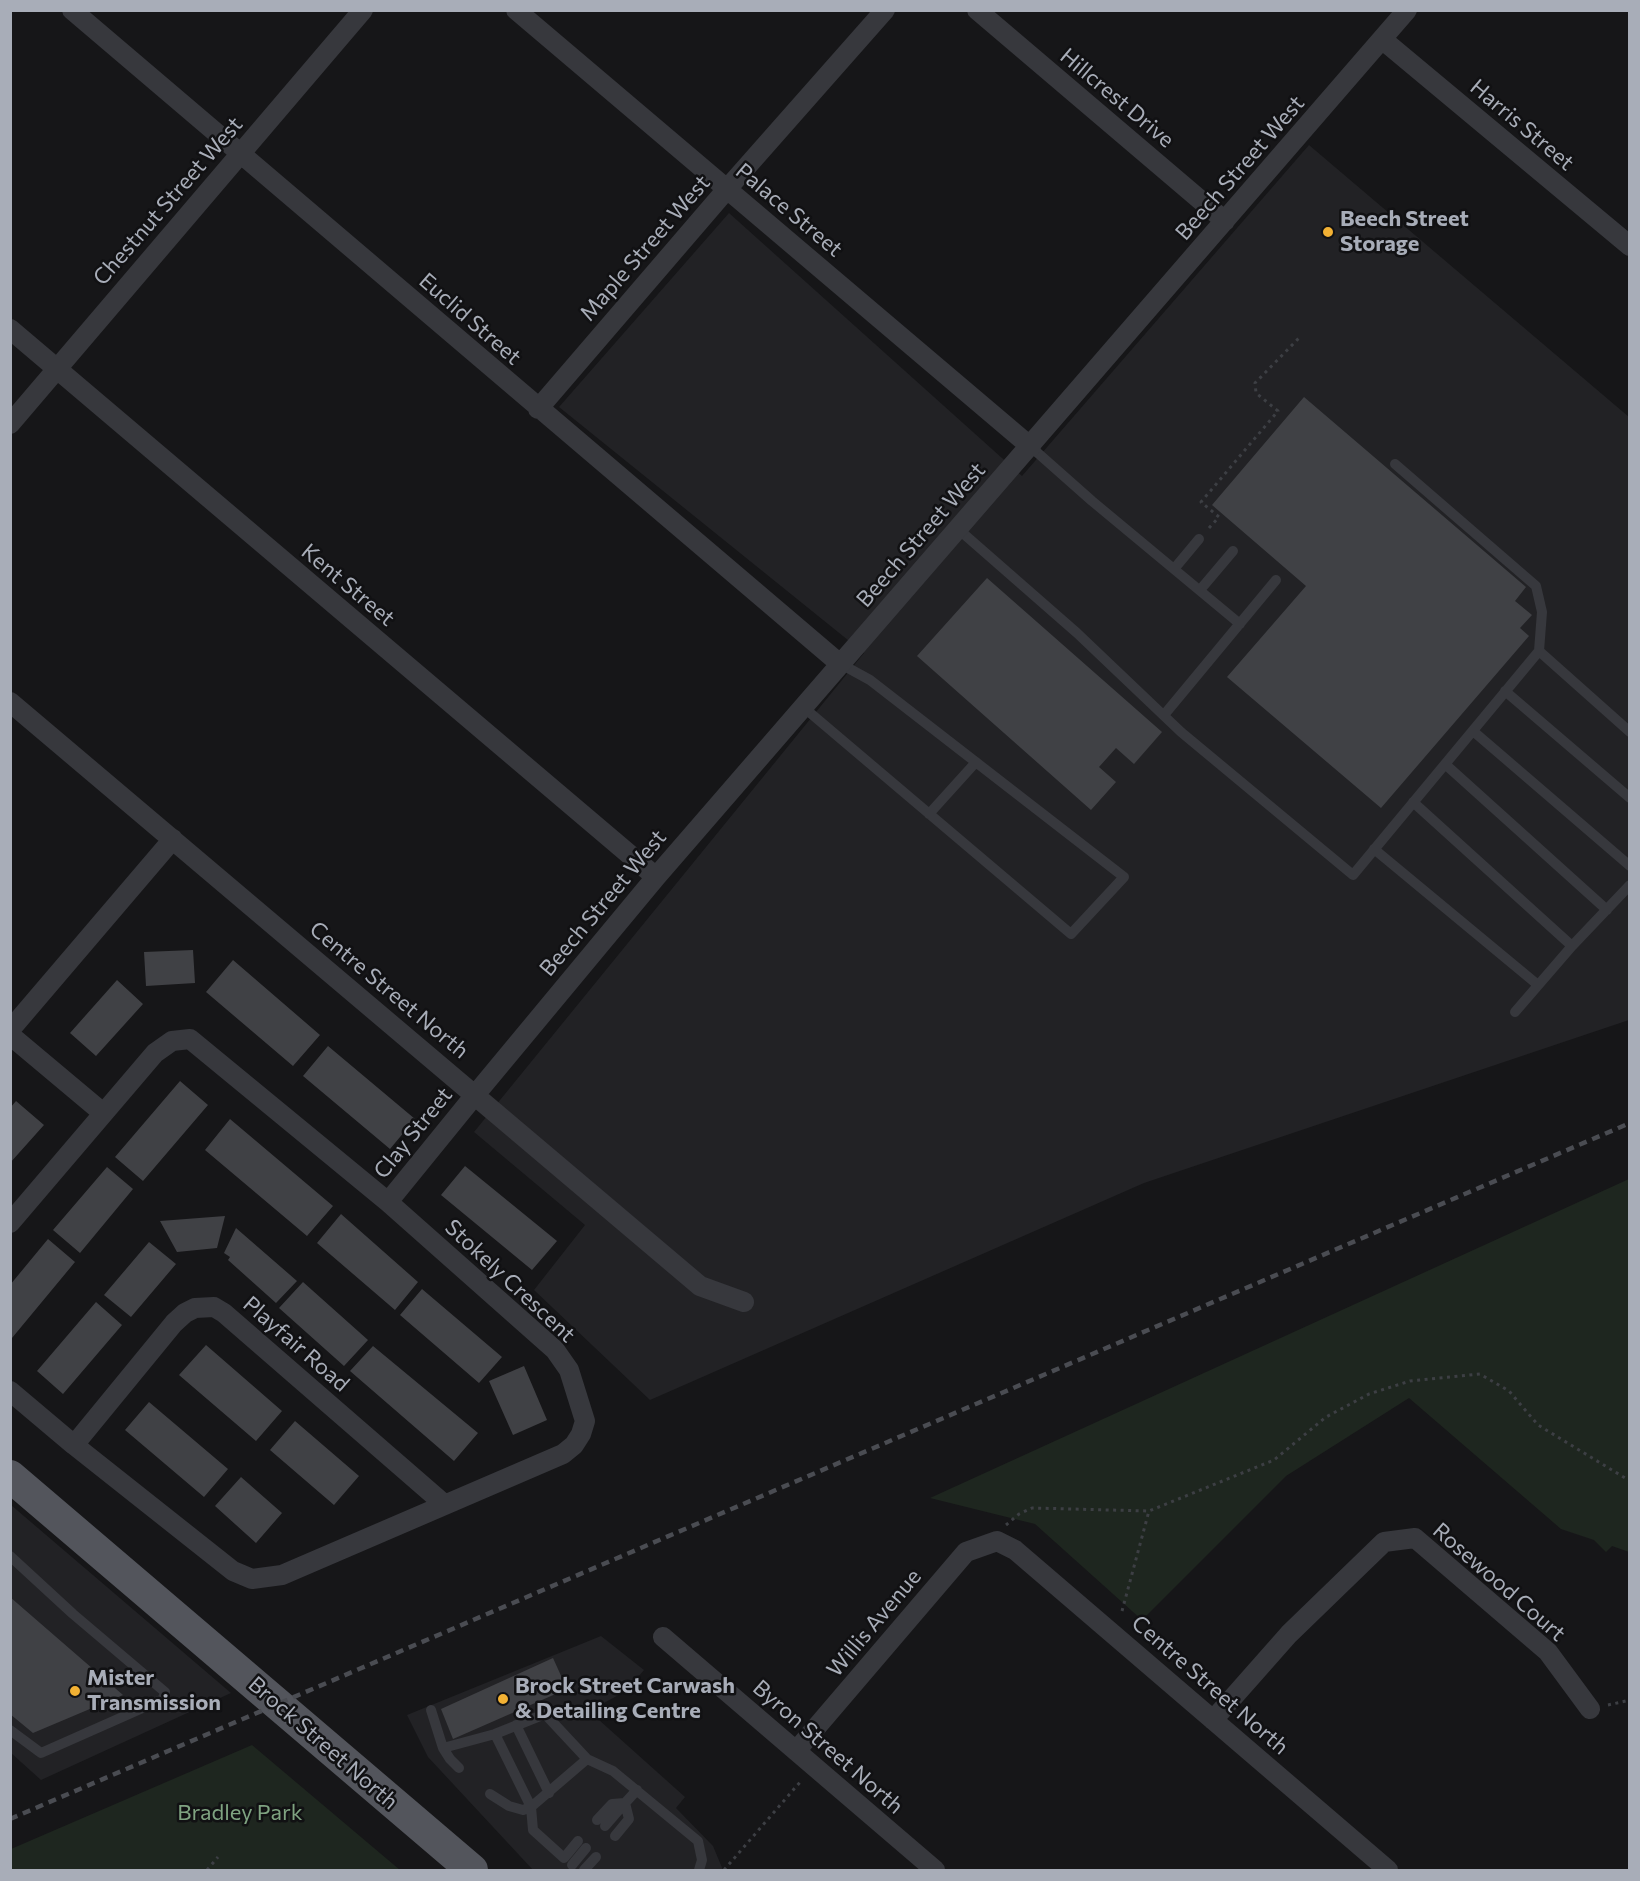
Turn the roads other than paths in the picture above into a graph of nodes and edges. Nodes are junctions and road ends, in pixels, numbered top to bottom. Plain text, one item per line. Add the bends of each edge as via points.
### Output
1 (72, 10) edge
2 (363, 10) edge
3 (516, 10) edge
4 (885, 10) edge
5 (977, 10) edge
6 (1407, 10) edge
7 (1383, 40) junction
8 (241, 154) junction
9 (727, 189) junction
10 (1225, 222) junction
11 (1629, 246) edge
12 (10, 329) edge
13 (56, 368) junction
14 (538, 409) junction
15 (10, 424) edge
16 (1031, 447) junction
17 (1395, 464) dead end
18 (957, 528) junction
19 (1200, 539) road end
20 (1233, 551) dead end
21 (1174, 569) junction
22 (1276, 580) dead end
23 (1200, 590) junction
24 (1240, 624) junction
25 (1539, 651) junction
26 (839, 663) junction
27 (1505, 691) junction
28 (10, 702) edge
29 (802, 706) junction
30 (1164, 715) junction
31 (1473, 731) junction
32 (1629, 732) edge
33 (976, 762) junction
34 (1445, 764) junction
35 (1629, 798) edge
36 (1413, 802) junction
37 (929, 814) junction
38 (173, 839) junction
39 (1374, 849) junction
40 (1629, 866) edge
41 (656, 877) junction
42 (1629, 885) edge
43 (1607, 910) junction
44 (1572, 946) junction
45 (1538, 985) junction
46 (1515, 1012) dead end
47 (10, 1030) edge
48 (10, 1035) edge
49 (475, 1095) junction
50 (103, 1113) junction
51 (388, 1202) junction
52 (10, 1223) edge
53 (744, 1302) dead end
54 (10, 1391) edge
55 (74, 1445) junction
56 (10, 1476) edge
57 (444, 1504) junction
58 (1000, 1534) joint
59 (10, 1556) edge
60 (663, 1637) dead end
61 (1590, 1709) dead end
62 (430, 1710) dead end
63 (1214, 1720) junction
64 (516, 1725) junction
65 (10, 1730) edge
66 (495, 1734) junction
67 (443, 1748) junction
68 (796, 1751) junction
69 (587, 1759) junction
70 (459, 1768) dead end
71 (637, 1790) junction
72 (490, 1794) dead end
73 (549, 1794) junction
74 (625, 1803) junction
75 (531, 1807) junction
76 (601, 1823) dead end
77 (615, 1836) dead end
78 (582, 1844) dead end
79 (596, 1857) dead end
80 (571, 1864) edge
81 (472, 1870) edge
82 (584, 1870) edge
83 (699, 1870) edge
84 (934, 1870) edge
85 (1388, 1870) edge

1 - 8 street, Euclid Street
2 - 8 street, Chestnut Street West
3 - 9 street, Palace Street
4 - 9 street, Maple Street West
5 - 10 street, Hillcrest Drive
6 - 7 street, Beech Street West
7 - 10 street, Beech Street West
7 - 11 street, Harris Street
8 - 13 street, Chestnut Street West
8 - 14 street, Euclid Street
9 - 14 street, Maple Street West
9 - 16 street, Palace Street
10 - 16 street, Beech Street West
12 - 13 street, Kent Street
13 - 15 street, Chestnut Street West
13 - 41 street, Kent Street
14 - 26 street, Euclid Street
16 - 18 street, Beech Street West
16 - 21 lane
17 - 25 lane via 1536,586 1542,612
18 - 26 street, Beech Street West
18 - 30 lane
19 - 21 lane
20 - 23 lane
21 - 23 lane
22 - 24 lane
23 - 24 lane
24 - 30 lane
25 - 27 lane
25 - 32 lane
26 - 29 street, Beech Street West
26 - 33 lane via 870,680
27 - 31 lane
27 - 35 lane
28 - 38 street, Centre Street North
29 - 37 lane
29 - 41 street, Beech Street West
30 - 39 lane via 1353,875
31 - 34 lane
31 - 40 lane
33 - 37 lane
33 - 37 lane via 1124,877 1071,934
34 - 36 lane
34 - 43 lane
36 - 39 lane
36 - 44 lane
38 - 47 street
38 - 49 street, Centre Street North
39 - 45 lane
41 - 49 street, Beech Street West
42 - 43 lane
43 - 44 lane
44 - 45 lane
45 - 46 lane
48 - 50 street
49 - 51 street, Clay Street
49 - 53 street, Centre Street North via 700,1286
50 - 51 street, Stokely Crescent via 155,1053 172,1041 190,1039
50 - 52 street, Stokely Crescent
51 - 57 street, Stokely Crescent via 555,1350 569,1370 585,1421 574,1445 563,1454
54 - 55 street, Stokely Crescent
55 - 57 street, Stokely Crescent via 233,1571 252,1579 282,1575
55 - 57 street, Playfair Road via 174,1323 195,1308 214,1307
56 - 81 main road, Brock Street North
58 - 63 street, Centre Street North
58 - 68 street, Willis Avenue via 966,1552
59 - 65 lane via 165,1692 163,1700 41,1753
60 - 68 street, Byron Street North
61 - 63 street, Rosewood Court via 1548,1652 1415,1538 1384,1542 1289,1634
62 - 67 lane
63 - 85 street, Centre Street North
64 - 66 lane
64 - 69 lane via 546,1714
64 - 73 lane
66 - 67 lane
66 - 75 lane
67 - 70 lane
68 - 84 street, Byron Street North
69 - 71 lane via 613,1771
69 - 73 lane
71 - 74 lane
71 - 83 lane via 698,1841 702,1860
72 - 75 lane via 509,1806 523,1810
73 - 75 lane
74 - 76 lane
74 - 77 lane via 629,1819
75 - 80 lane via 533,1830
78 - 80 lane
79 - 82 lane

